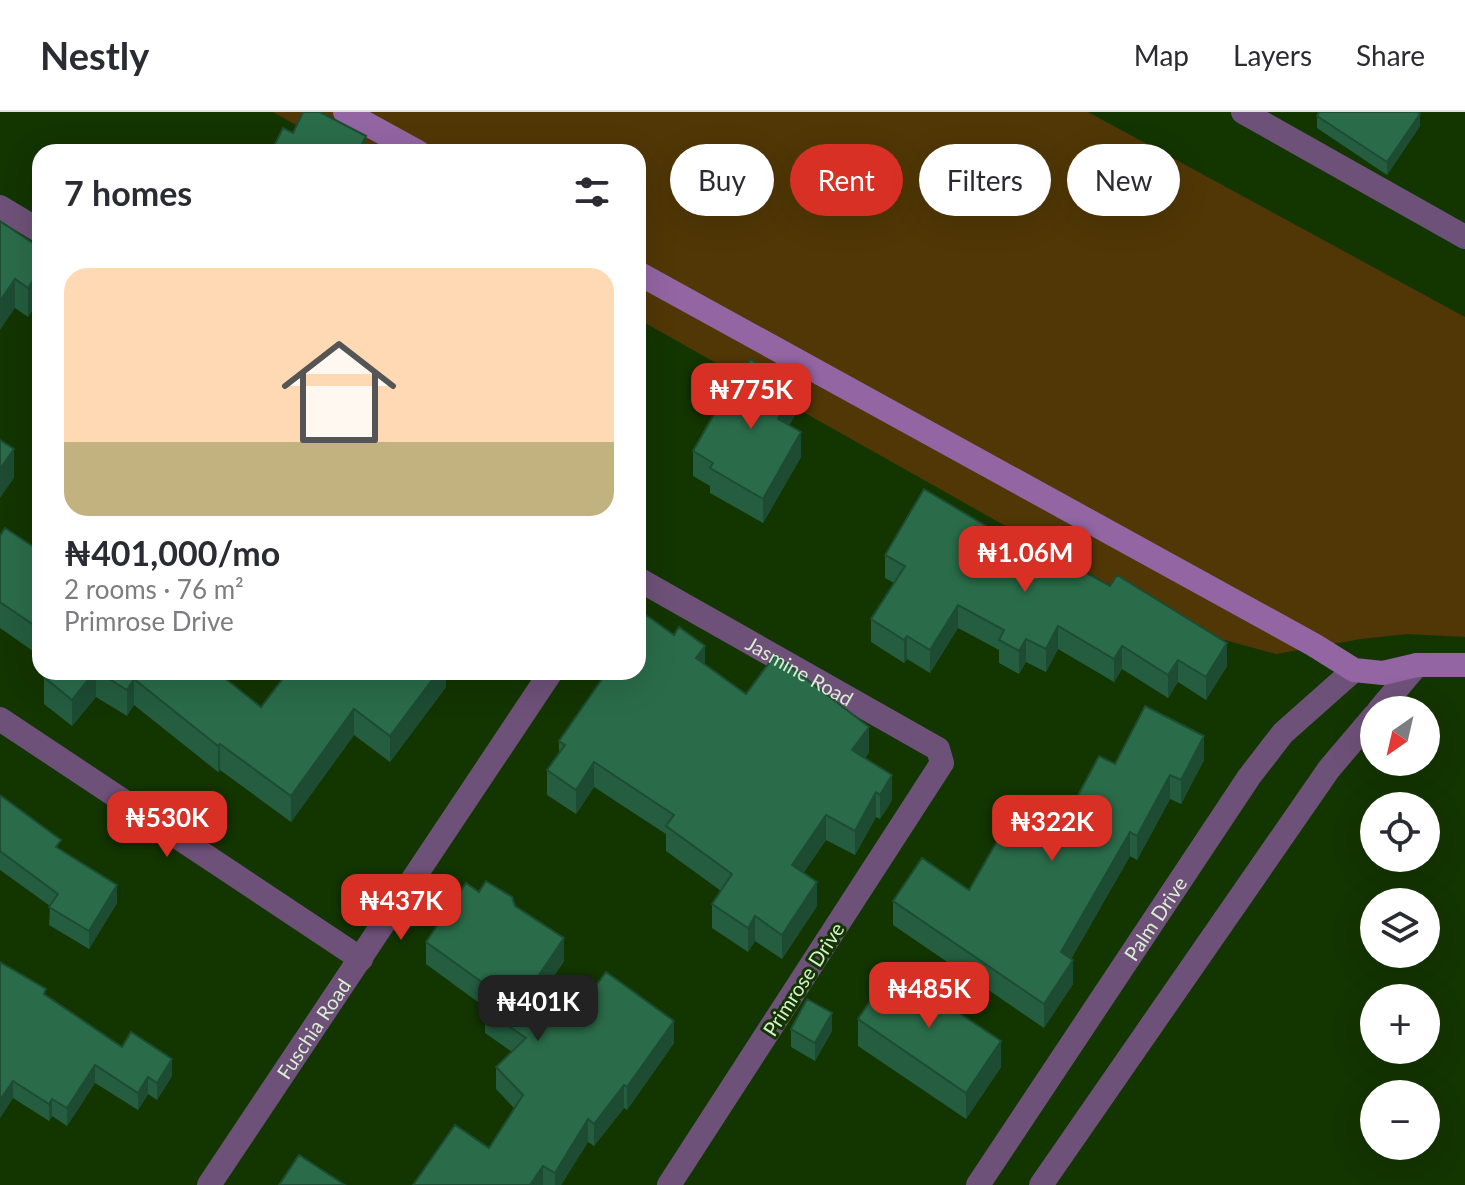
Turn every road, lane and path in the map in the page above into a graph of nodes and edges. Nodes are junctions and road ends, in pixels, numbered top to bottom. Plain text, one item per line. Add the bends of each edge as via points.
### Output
1 (345, 112) edge
2 (1243, 112) edge
3 (403, 144) edge
4 (0, 207) edge
5 (32, 226) edge
6 (1465, 237) edge
7 (646, 277) edge
8 (646, 584) edge
9 (1417, 665) junction
10 (1465, 665) edge
11 (1354, 670) junction
12 (546, 680) edge
13 (1391, 696) edge
14 (0, 719) edge
15 (1360, 732) edge
16 (937, 773) joint
17 (361, 959) junction
18 (209, 1185) edge
19 (669, 1185) edge
20 (978, 1185) edge
21 (1041, 1185) edge

1 - 3 street
2 - 6 street
4 - 5 street
7 - 11 street
8 - 16 street, Jasmine Road via 938,749 942,763
9 - 10 street
9 - 11 street via 1383,673
9 - 13 street
11 - 20 street, Palm Drive via 1283,733 1249,777
12 - 17 street, Fuschia Road
14 - 17 street
15 - 21 street via 1329,769
16 - 19 street, Primrose Drive
17 - 18 street, Fuschia Road

